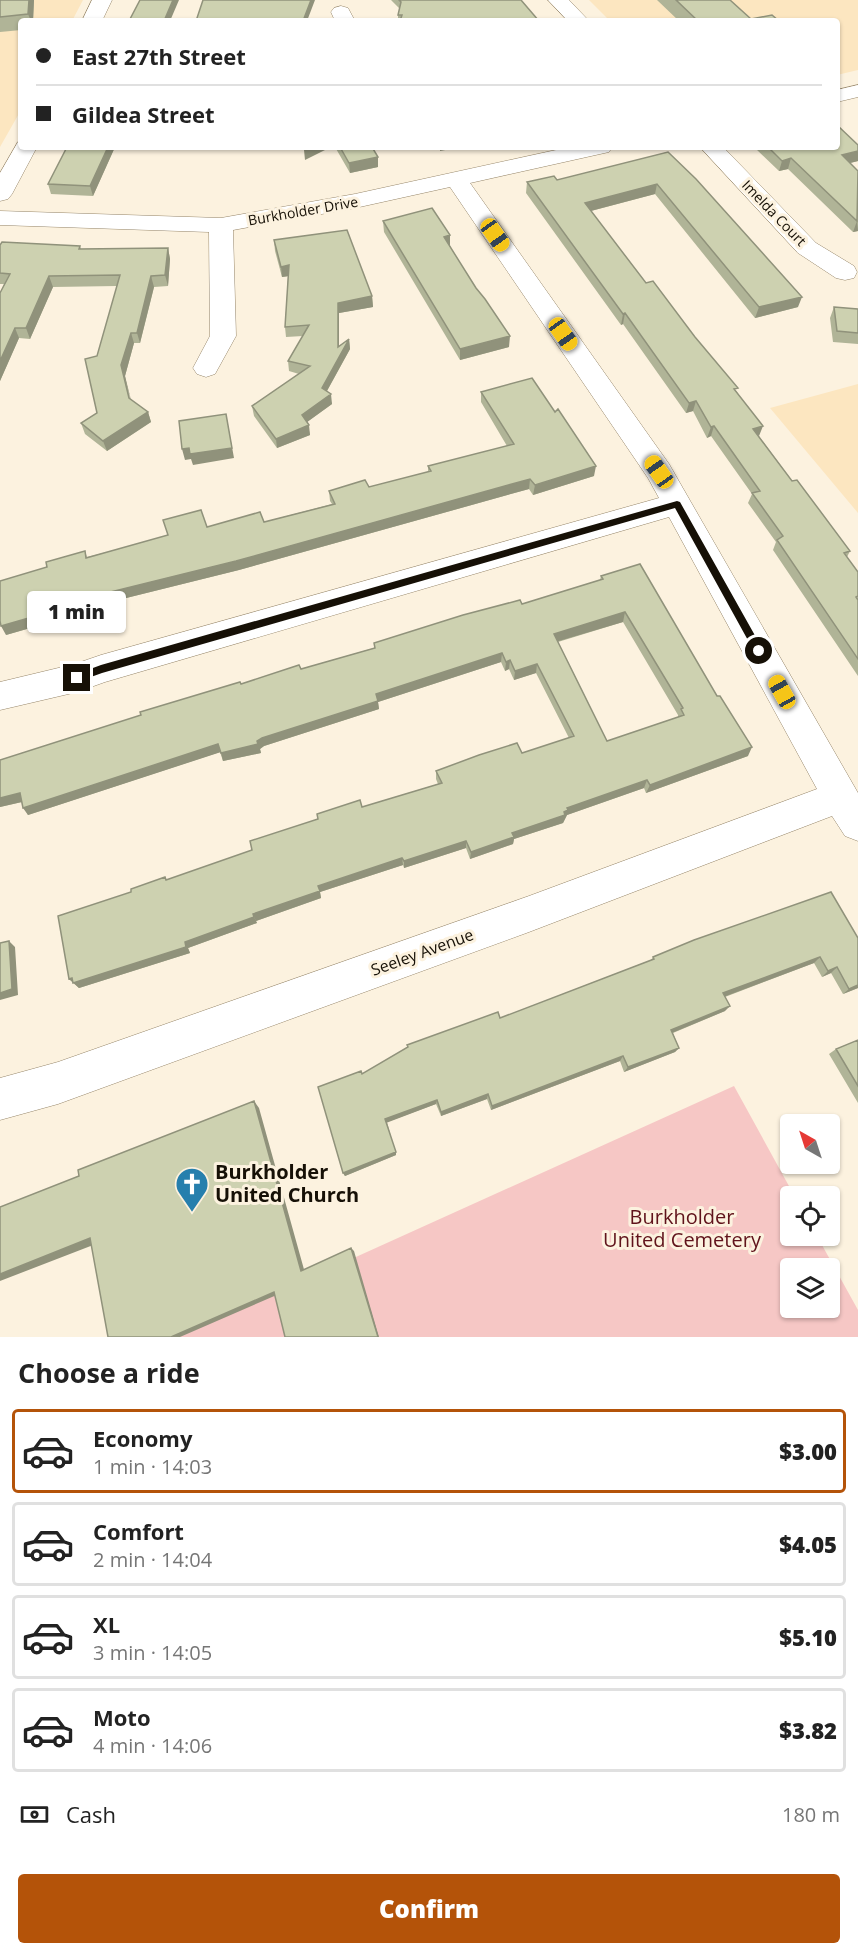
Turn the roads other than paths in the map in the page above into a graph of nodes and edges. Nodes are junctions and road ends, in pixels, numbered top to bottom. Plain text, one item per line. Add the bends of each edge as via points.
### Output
1 (102, 0) edge
2 (558, 0) edge
3 (93, 18) edge
4 (576, 18) edge
5 (858, 91) edge
6 (840, 95) edge
7 (24, 150) edge
8 (587, 150) edge
9 (714, 150) edge
10 (456, 179) junction
11 (0, 194) edge
12 (0, 218) edge
13 (220, 225) junction
14 (845, 272) dead end
15 (206, 368) dead end
16 (677, 504) junction
17 (0, 696) edge
18 (849, 810) edge
19 (0, 1100) edge

1 - 3 street
2 - 4 street
5 - 6 street
7 - 11 street
8 - 10 street, Burkholder Drive
9 - 14 street, Imelda Court via 807,248
10 - 13 street, Burkholder Drive
10 - 16 street via 659,472
12 - 13 street, Burkholder Drive
13 - 15 street via 223,336
16 - 17 street via 77,678
16 - 18 street
18 - 19 street, Seeley Avenue via 529,914 58,1083

